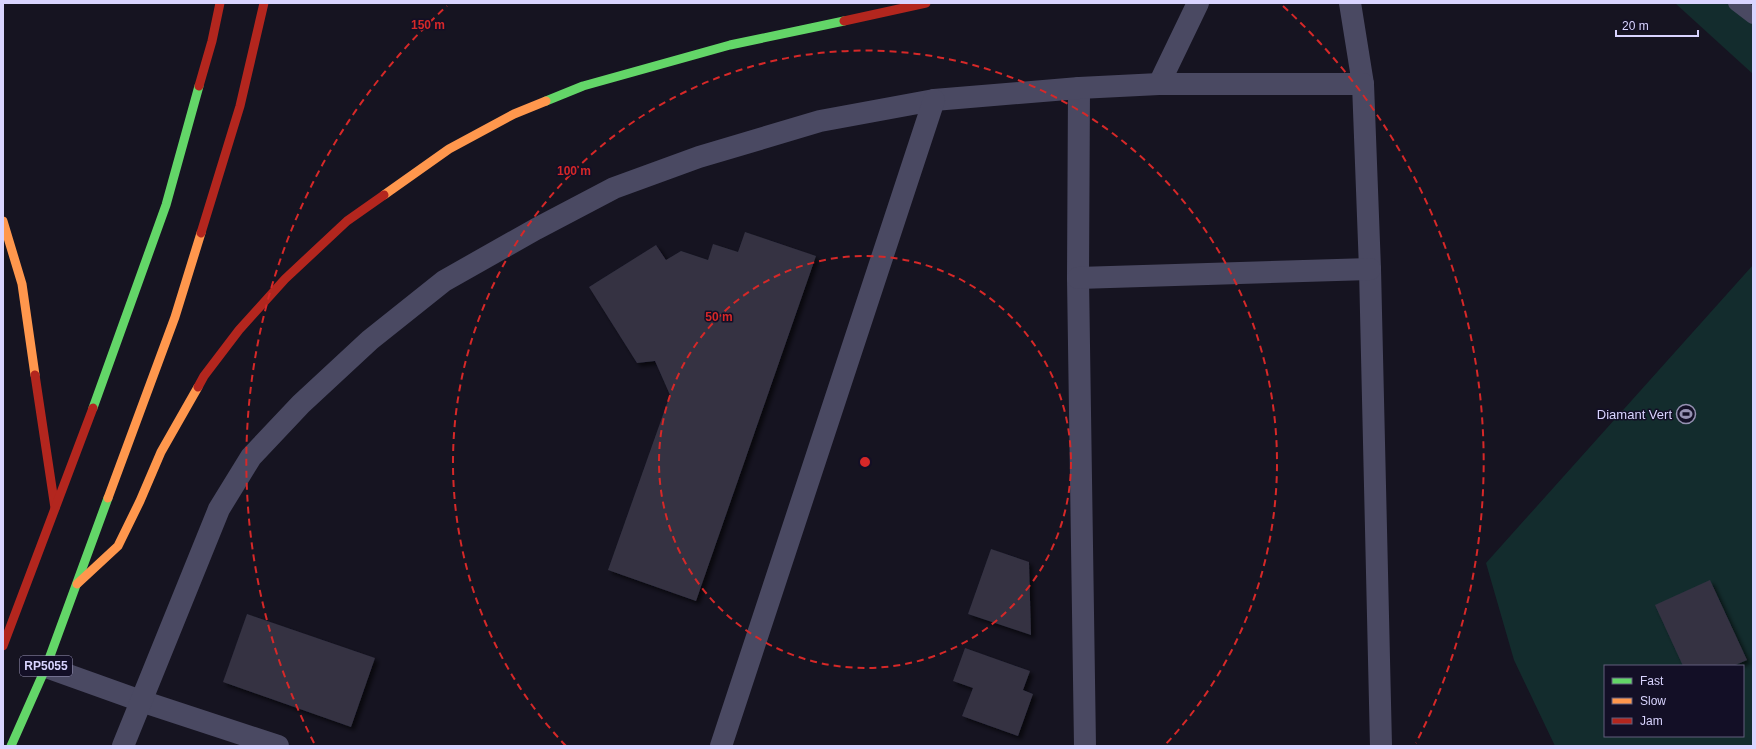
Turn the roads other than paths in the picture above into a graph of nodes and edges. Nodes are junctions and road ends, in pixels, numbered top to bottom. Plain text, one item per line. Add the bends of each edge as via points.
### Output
1 (220, 3) edge
2 (264, 3) edge
3 (926, 3) edge
4 (1198, 3) edge
5 (1350, 3) edge
6 (1736, 3) edge
7 (1753, 16) edge
8 (1159, 84) junction
9 (1363, 84) junction
10 (1079, 88) junction
11 (934, 100) junction
12 (3, 221) edge
13 (1370, 269) junction
14 (1078, 278) junction
15 (55, 512) junction
16 (77, 584) junction
17 (3, 646) edge
18 (46, 667) junction
19 (141, 701) junction
20 (11, 746) edge
21 (123, 746) edge
22 (278, 746) edge
23 (721, 746) edge
24 (1085, 746) edge
25 (1381, 746) edge

1 - 15 highway via 212,41 166,205
2 - 16 highway via 240,106 175,317
3 - 16 highway via 730,45 583,86 514,114 449,149 347,221 285,279 239,330 204,376 160,452 140,502 118,546
4 - 8 street
5 - 9 street
6 - 7 lane
8 - 9 street
8 - 10 street
9 - 13 street
10 - 11 street
10 - 14 street
11 - 19 street via 820,121 699,157 614,188 444,281 370,340 301,404 252,457 219,509
11 - 23 street
12 - 15 highway via 22,284
13 - 14 street
13 - 25 street
14 - 24 street
15 - 17 highway
16 - 18 highway, RP5055
18 - 19 street
18 - 20 highway, RP5055
19 - 21 street
19 - 22 street

